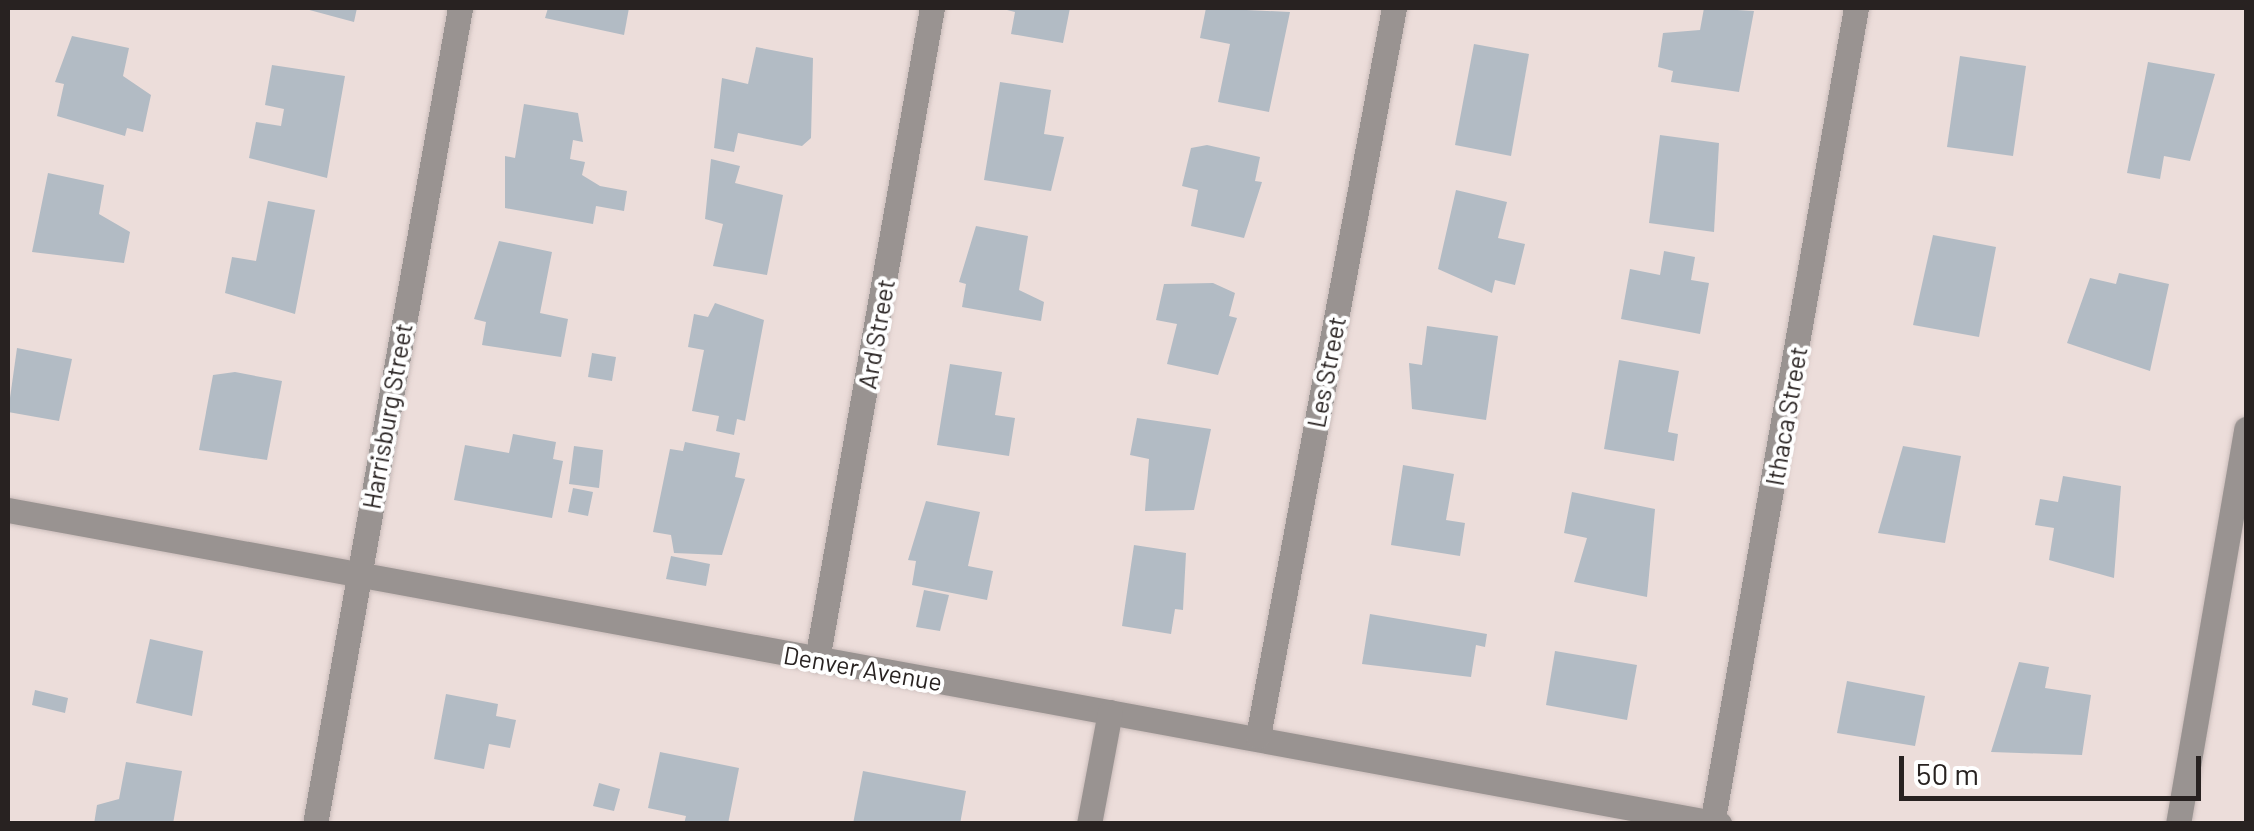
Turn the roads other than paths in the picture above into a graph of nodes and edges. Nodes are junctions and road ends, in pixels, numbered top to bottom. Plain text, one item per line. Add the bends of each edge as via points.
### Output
1 (460, 8) edge
2 (932, 8) edge
3 (1394, 8) edge
4 (1856, 8) edge
5 (2246, 428) edge
6 (8, 510) edge
7 (359, 576) junction
8 (817, 660) junction
9 (1110, 712) junction
10 (1258, 736) junction
11 (1715, 823) edge
12 (315, 824) edge
13 (1089, 824) edge
14 (2178, 824) edge

1 - 7 street, Harrisburg Street
2 - 8 street, Ard Street
3 - 10 street, Les Street
4 - 11 street, Ithaca Street
5 - 14 street
6 - 7 street, Denver Avenue
7 - 8 street, Denver Avenue
7 - 12 street, Harrisburg Street
8 - 9 street, Denver Avenue
9 - 10 street, Denver Avenue
9 - 13 street
10 - 11 street, Denver Avenue

